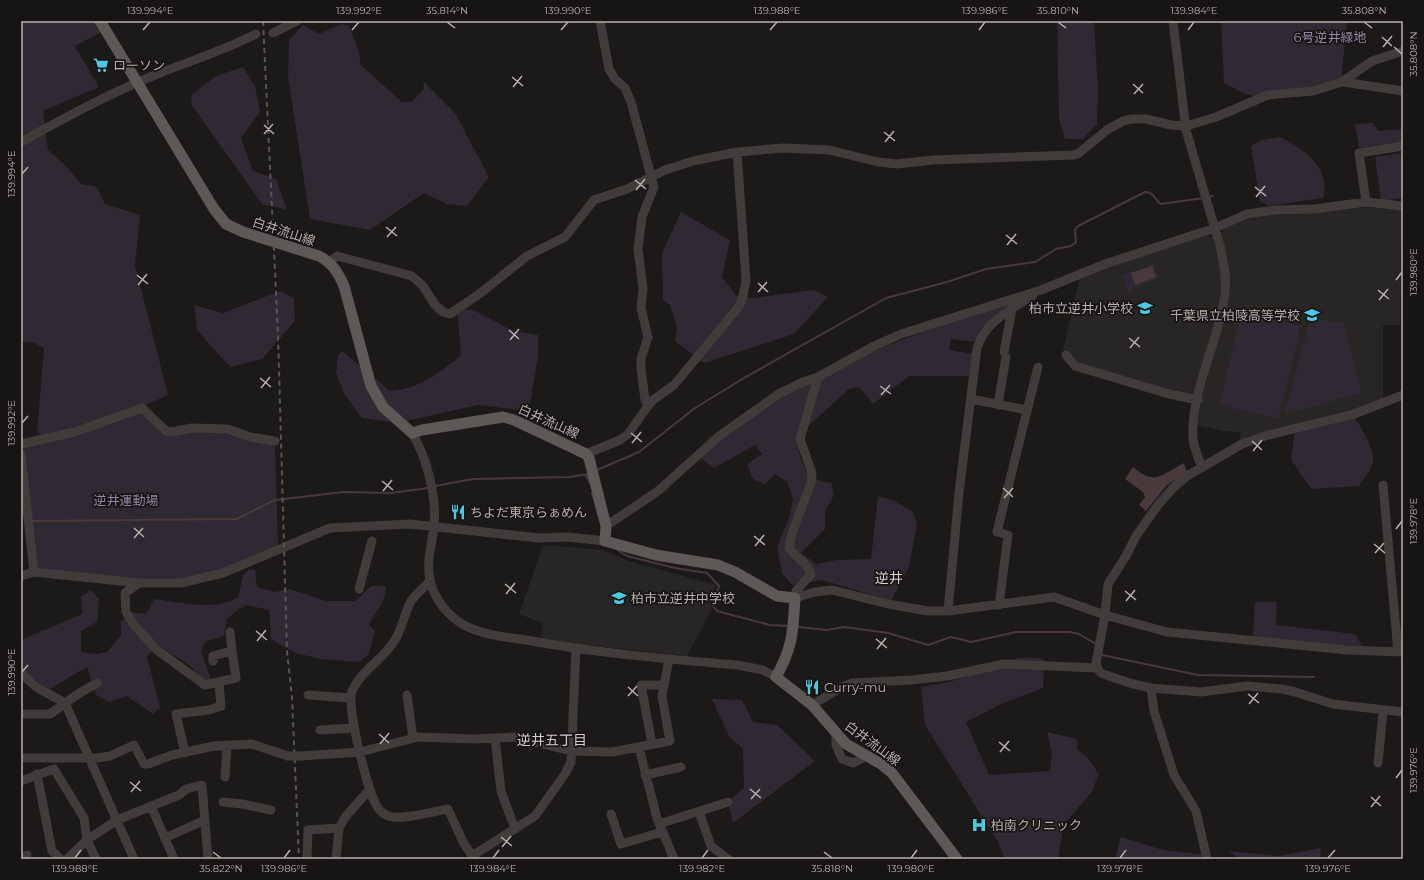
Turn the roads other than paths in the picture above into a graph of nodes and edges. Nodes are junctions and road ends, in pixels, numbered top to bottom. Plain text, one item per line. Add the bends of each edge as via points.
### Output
1 (100, 21) edge
2 (296, 21) edge
3 (600, 21) edge
4 (1173, 21) edge
5 (274, 33) dead end
6 (256, 34) dead end
7 (1403, 51) edge
8 (1343, 82) junction
9 (138, 83) junction
10 (1403, 91) edge
11 (1186, 126) junction
12 (21, 142) edge
13 (1403, 146) edge
14 (737, 152) junction
15 (651, 178) junction
16 (1366, 202) junction
17 (1403, 206) edge
18 (1214, 228) junction
19 (329, 262) junction
20 (1041, 290) junction
21 (1012, 309) junction
22 (1066, 355) dead end
23 (1038, 368) dead end
24 (818, 377) junction
25 (1403, 395) edge
26 (972, 399) junction
27 (1198, 400) junction
28 (998, 405) junction
29 (648, 406) junction
30 (1027, 410) junction
31 (412, 433) junction
32 (275, 441) dead end
33 (21, 444) edge
34 (21, 454) edge
35 (586, 454) junction
36 (22, 465) edge
37 (1202, 468) junction
38 (1383, 485) dead end
39 (434, 526) junction
40 (606, 526) junction
41 (372, 541) dead end
42 (605, 541) junction
43 (34, 572) junction
44 (21, 576) edge
45 (430, 581) junction
46 (138, 583) junction
47 (359, 589) dead end
48 (795, 598) junction
49 (999, 605) junction
50 (948, 611) junction
51 (1105, 615) junction
52 (230, 632) dead end
53 (576, 649) junction
54 (232, 651) junction
55 (1400, 652) edge
56 (669, 659) junction
57 (213, 661) dead end
58 (1098, 668) junction
59 (21, 673) edge
60 (776, 677) junction
61 (97, 683) dead end
62 (219, 683) junction
63 (664, 685) junction
64 (1151, 688) junction
65 (308, 695) dead end
66 (407, 695) dead end
67 (350, 698) junction
68 (65, 703) junction
69 (812, 705) junction
70 (1383, 711) junction
71 (1403, 712) edge
72 (21, 714) edge
73 (353, 728) junction
74 (320, 730) dead end
75 (413, 738) junction
76 (495, 738) junction
77 (652, 744) junction
78 (227, 746) junction
79 (639, 748) junction
80 (571, 751) junction
81 (360, 752) junction
82 (185, 753) junction
83 (21, 758) edge
84 (90, 758) junction
85 (1378, 763) dead end
86 (681, 767) dead end
87 (37, 774) junction
88 (645, 775) junction
89 (225, 777) dead end
90 (21, 781) edge
91 (370, 789) junction
92 (223, 802) dead end
93 (728, 802) dead end
94 (151, 806) junction
95 (271, 810) dead end
96 (699, 812) junction
97 (611, 814) dead end
98 (117, 820) junction
99 (205, 820) junction
100 (339, 828) junction
101 (661, 828) junction
102 (515, 829) junction
103 (165, 838) junction
104 (87, 840) junction
105 (473, 857) edge
106 (953, 858) edge
107 (61, 859) edge
108 (67, 859) edge
109 (96, 859) edge
110 (134, 859) edge
111 (174, 859) edge
112 (208, 859) edge
113 (307, 859) edge
114 (336, 859) edge
115 (674, 859) edge
116 (728, 859) edge
117 (1207, 859) edge

1 - 9 main road, 白井流山線
2 - 5 street
3 - 15 street via 609,70 625,88 631,102
4 - 11 street
6 - 9 street via 224,50
7 - 8 street via 1372,61
8 - 10 street
8 - 11 street via 1313,92 1268,95 1216,117
9 - 12 street
9 - 19 main road, 白井流山線 via 214,210 226,224 250,235 319,256
11 - 14 street via 1171,126 1146,119 1127,120 1112,127 1079,153 1066,156 934,160 897,164 814,149 783,148
11 - 18 street
13 - 16 street via 1359,153
14 - 15 street via 693,161 665,170
14 - 29 street via 746,280 742,301 674,385
15 - 19 street via 594,200 565,237 527,256 450,314 435,305 419,281 407,273 337,256
15 - 29 street via 654,187 642,217 638,249 642,282 641,308 648,337 641,358 641,368
16 - 17 street
16 - 18 street via 1315,209 1262,211 1247,214
18 - 20 street via 1106,264
18 - 27 street via 1224,264 1225,290 1221,318
19 - 31 main road, 白井流山線 via 344,286 371,386 383,407
20 - 21 street
20 - 24 street via 901,334
21 - 26 street via 988,326 982,335 977,348
21 - 28 street
22 - 27 street via 1075,366
23 - 30 street
24 - 40 street via 780,393 718,436 658,491
24 - 48 street via 800,439 812,473 811,483 789,548 793,555 809,568 810,574 796,591
25 - 37 street via 1354,414 1268,434 1242,444
26 - 28 street
26 - 50 street via 959,493
27 - 37 street via 1193,439
28 - 30 street
29 - 35 street via 628,434
30 - 49 street via 997,532 1008,535
31 - 35 main road, 白井流山線 via 503,417
31 - 39 street via 421,448 426,464
32 - 33 street via 250,437 228,429 192,428 166,431 142,408 76,432
34 - 36 street
35 - 40 main road, 白井流山線
36 - 43 street
37 - 51 street via 1173,488 1136,536 1108,584
38 - 55 street
39 - 42 street via 532,537
39 - 45 street via 428,559
39 - 46 street via 410,524 330,528 223,573 181,583
40 - 42 main road, 白井流山線
41 - 47 street
42 - 48 main road via 656,555 718,565 736,572 777,596
43 - 44 street
43 - 46 street
45 - 53 street via 434,593 448,613 471,628
45 - 67 street via 410,602 396,640 358,680
46 - 62 street via 125,593 126,612 134,625 157,650 205,685
48 - 50 street via 832,590 912,609
48 - 60 main road via 791,645
49 - 50 street
49 - 51 street via 1054,596
51 - 55 street via 1167,632 1347,650
51 - 58 street via 1096,663
52 - 54 street
53 - 56 street
53 - 80 street
54 - 57 street via 213,656
54 - 62 street via 239,682
56 - 60 street via 751,667
56 - 63 street
58 - 64 street via 1103,674 1118,680
58 - 69 street via 1004,664 940,677 853,683 842,686
59 - 68 street via 36,686
60 - 69 main road, 白井流山線
61 - 68 street
62 - 82 street via 221,706 176,714
63 - 77 street via 662,696 670,741
63 - 77 street via 641,685
64 - 70 street via 1201,692 1247,686 1282,689 1333,704
64 - 117 street via 1154,711 1174,775 1196,811
65 - 67 street
66 - 75 street
67 - 73 street
68 - 72 street via 50,714
68 - 84 street
69 - 106 main road, 白井流山線 via 836,735 853,749 881,764 895,777
70 - 71 street
70 - 85 street
73 - 74 street
73 - 81 street
75 - 76 street
75 - 81 street
76 - 80 street via 515,737
76 - 102 street via 501,791
77 - 79 street
78 - 81 street, bridge via 252,744 288,756
78 - 82 street via 202,748
78 - 89 street
79 - 80 street via 612,752
79 - 88 street
80 - 102 street via 571,762 565,774 541,809
81 - 91 street
82 - 84 street via 144,764 137,746 134,745 110,756
83 - 84 street
84 - 98 street
86 - 88 street
87 - 90 street
87 - 104 street via 54,769 84,818
87 - 107 street via 52,851
88 - 101 street
91 - 100 street
91 - 105 street via 379,809 389,816 448,809
92 - 95 street
93 - 96 street
94 - 98 street
94 - 99 street via 179,795 186,789 202,786
94 - 103 street
96 - 101 street
96 - 116 street via 712,846
97 - 101 street via 621,844
98 - 104 street
98 - 110 street
99 - 103 street
99 - 112 street
100 - 113 street via 308,830
100 - 114 street
101 - 115 street
102 - 105 street
103 - 111 street
104 - 108 street
104 - 109 street

